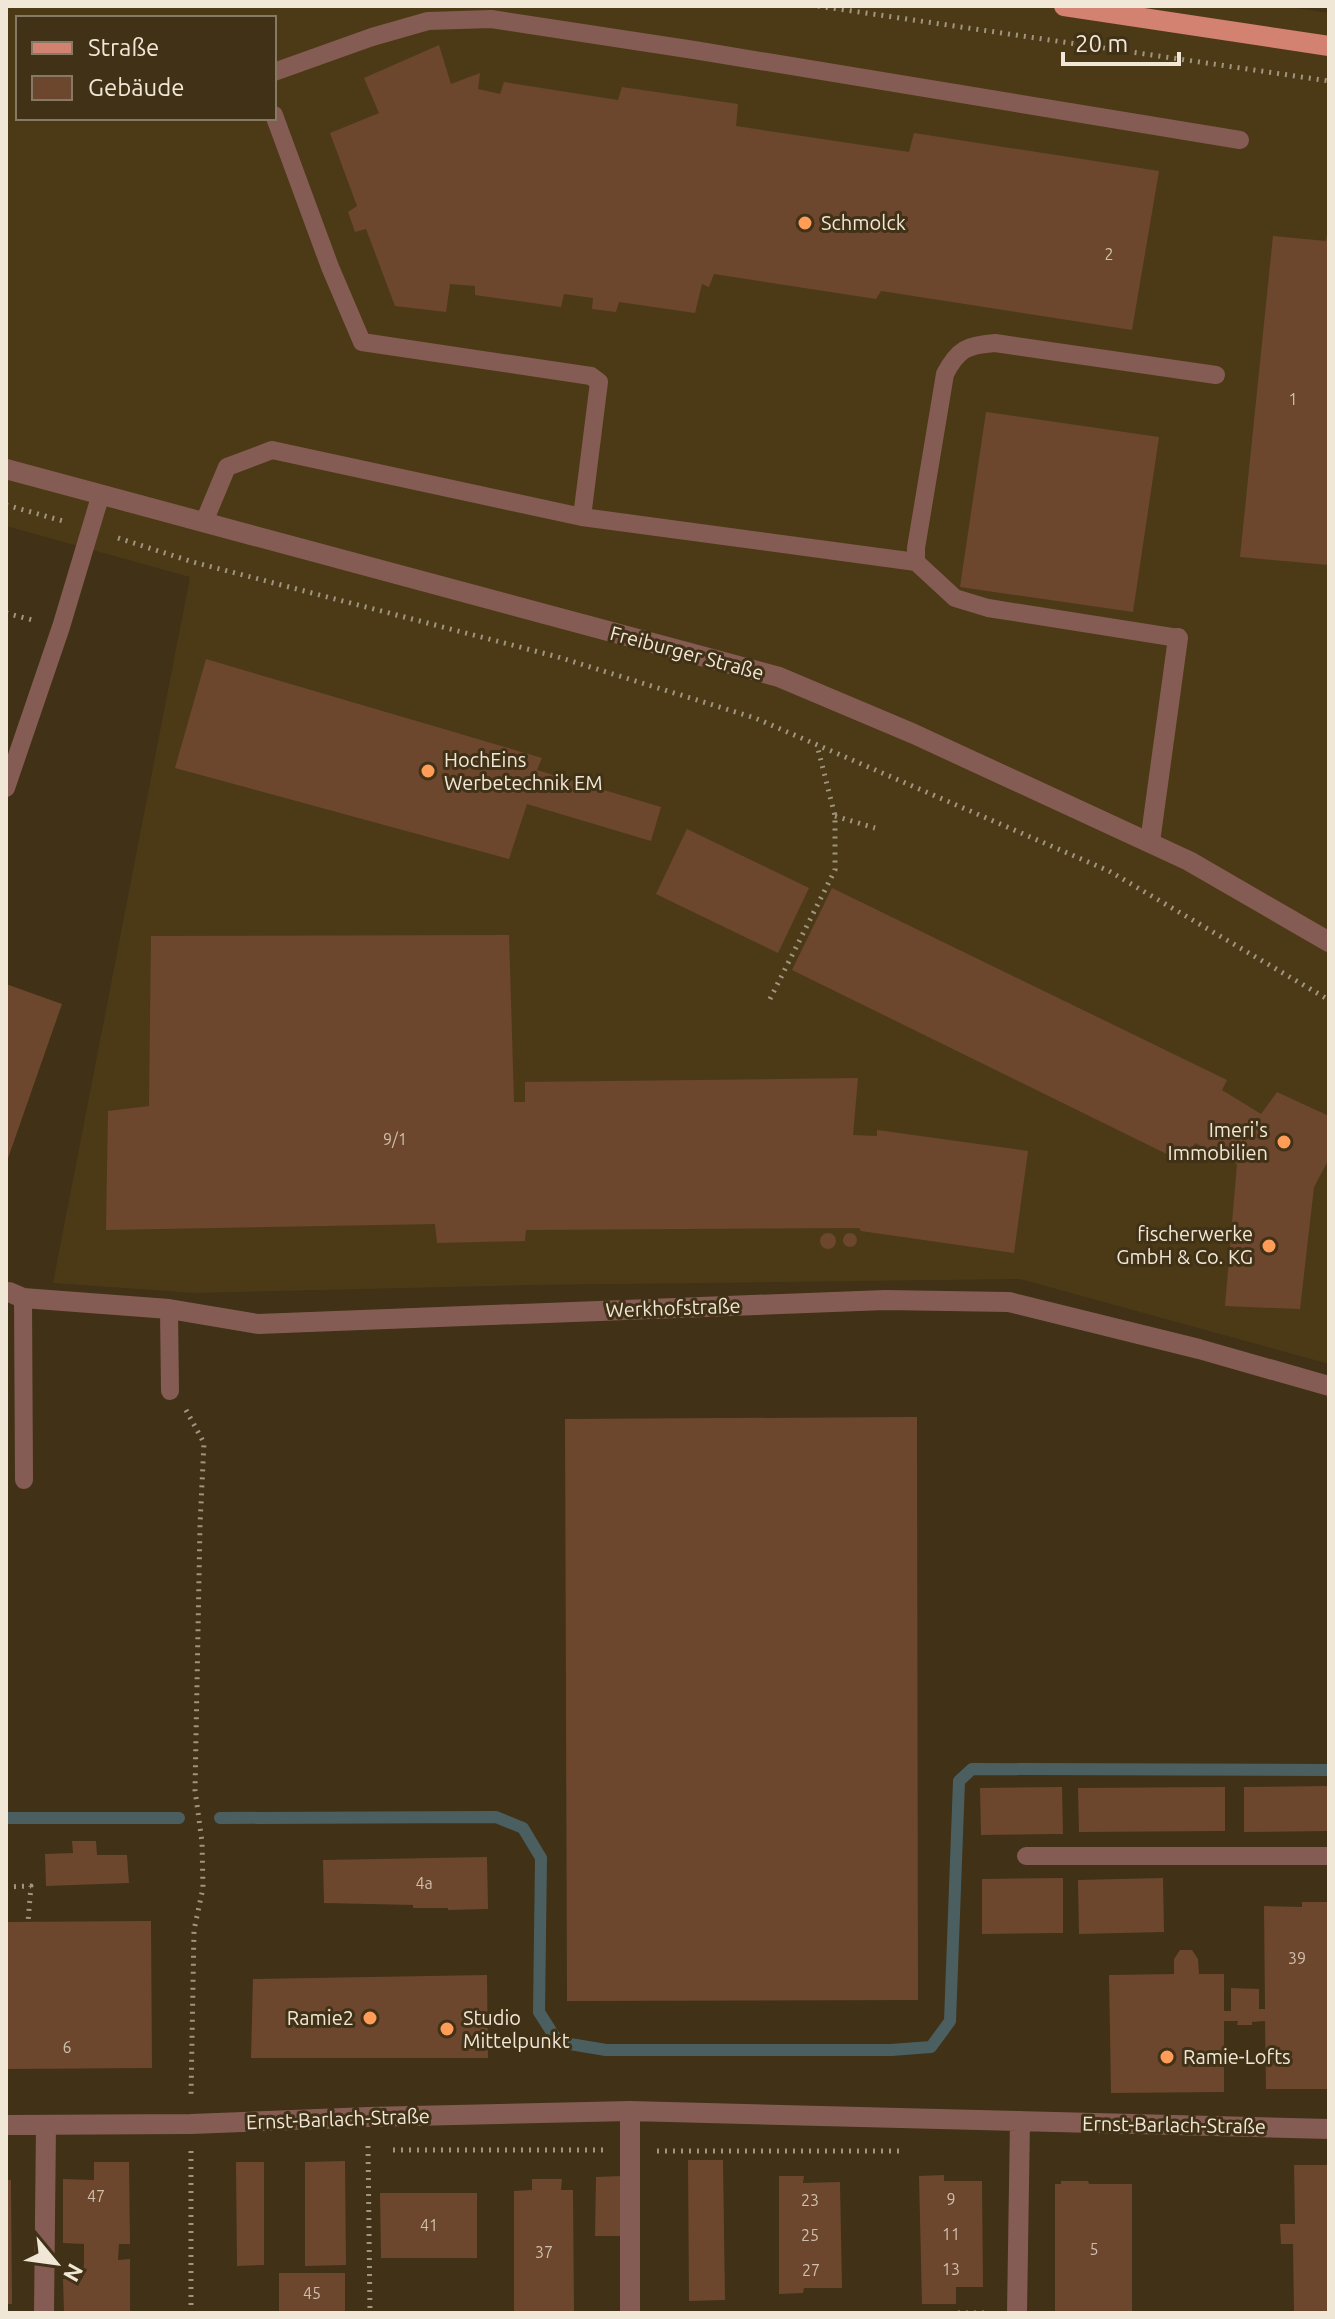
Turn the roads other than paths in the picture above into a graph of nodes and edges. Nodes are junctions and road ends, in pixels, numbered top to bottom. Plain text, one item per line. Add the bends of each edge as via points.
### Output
1 (1064, 6) edge
2 (1329, 46) edge
3 (276, 71) edge
4 (276, 120) edge
5 (1240, 140) dead end
6 (1216, 375) dead end
7 (6, 469) edge
8 (100, 497) junction
9 (582, 517) junction
10 (204, 522) junction
11 (916, 562) junction
12 (1178, 638) joint
13 (6, 788) edge
14 (1150, 842) junction
15 (1329, 942) edge
16 (16, 1295) joint
17 (169, 1309) junction
18 (1329, 1386) edge
19 (170, 1391) road end
20 (24, 1480) dead end
21 (1026, 1856) dead end
22 (1329, 1856) edge
23 (630, 2111) junction
24 (1020, 2121) junction
25 (6, 2125) edge
26 (46, 2125) junction
27 (1329, 2129) edge
28 (44, 2313) edge
29 (630, 2313) edge
30 (1017, 2313) edge

1 - 2 main road
3 - 5 lane via 428,21 491,19
4 - 9 lane via 362,342 591,376 599,382
6 - 11 lane via 973,344 954,356 945,374
7 - 8 street, Freiburger Straße
8 - 10 street, Freiburger Straße
8 - 13 lane
9 - 10 lane via 272,450 227,467
9 - 11 lane
10 - 14 street, Freiburger Straße via 779,677
11 - 12 lane via 955,598 988,608
12 - 14 street
14 - 15 street, Freiburger Straße
16 - 17 street, Werkhofstraße
16 - 20 lane
17 - 18 street, Werkhofstraße via 258,1324 885,1300 1009,1302
17 - 19 lane
21 - 22 lane
23 - 24 street, Ernst-Barlach-Straße
23 - 26 street, Ernst-Barlach-Straße
23 - 29 street
24 - 27 street, Ernst-Barlach-Straße
24 - 30 street
25 - 26 street, Ernst-Barlach-Straße
26 - 28 street

